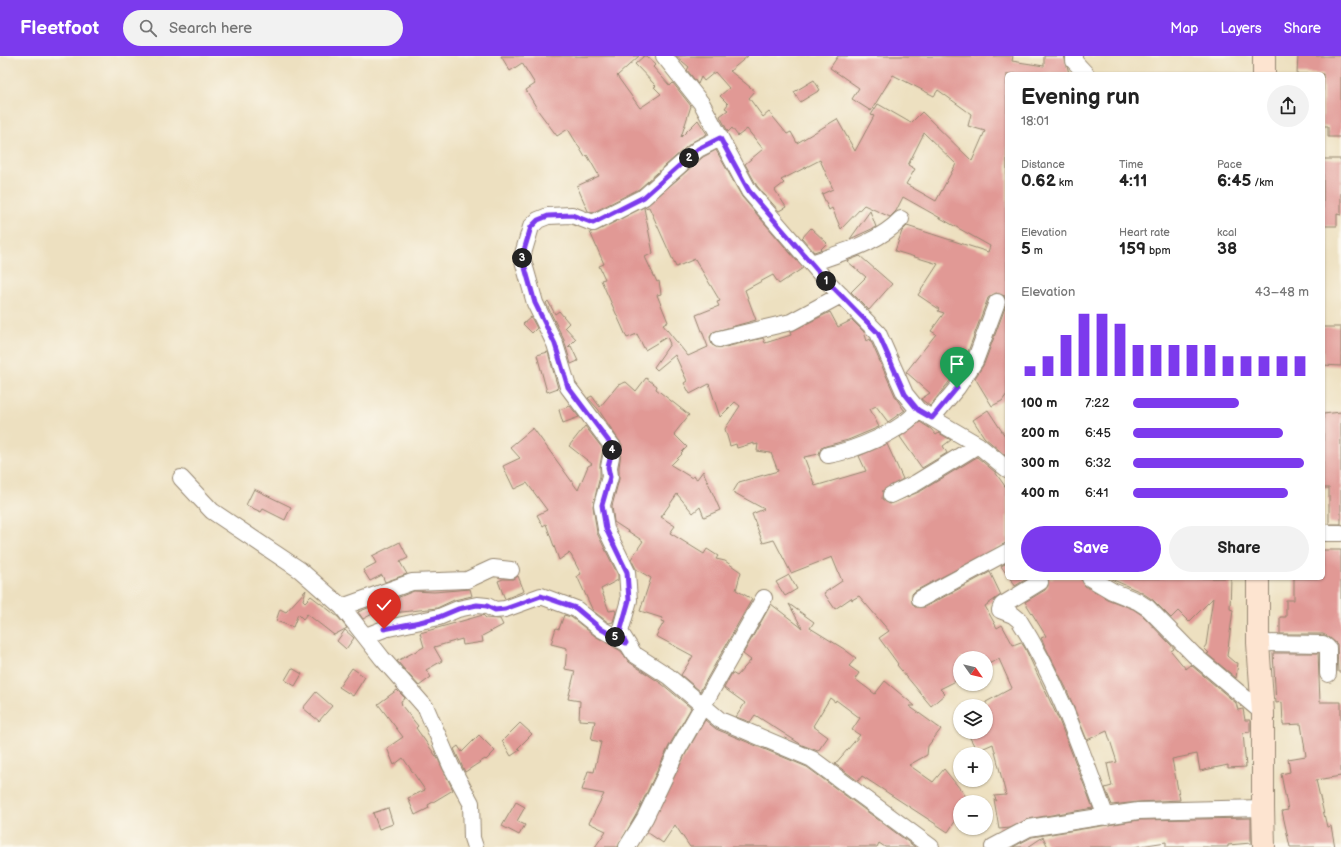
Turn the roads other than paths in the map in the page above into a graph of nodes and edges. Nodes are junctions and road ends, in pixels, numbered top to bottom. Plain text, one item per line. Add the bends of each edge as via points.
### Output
1 (1264, 56) edge
2 (667, 57) edge
3 (1264, 72) edge
4 (720, 138) junction
5 (901, 219) dead end
6 (812, 263) junction
7 (841, 295) junction
8 (998, 302) dead end
9 (719, 339) dead end
10 (918, 410) junction
11 (932, 418) junction
12 (978, 445) junction
13 (828, 455) dead end
14 (1005, 467) edge
15 (181, 478) dead end
16 (891, 495) dead end
17 (1325, 533) edge
18 (1341, 534) edge
19 (1005, 553) edge
20 (511, 570) dead end
21 (1093, 580) edge
22 (1258, 580) edge
23 (1040, 582) dead end
24 (764, 598) dead end
25 (920, 599) dead end
26 (342, 607) junction
27 (366, 636) junction
28 (626, 643) junction
29 (1258, 643) junction
30 (1328, 674) dead end
31 (702, 704) junction
32 (1263, 713) junction
33 (1262, 808) junction
34 (1106, 816) junction
35 (475, 847) edge
36 (627, 847) edge
37 (931, 847) edge
38 (993, 847) edge
39 (1264, 847) edge

1 - 3 street
2 - 4 street via 702,104
4 - 6 street via 749,191
4 - 28 street via 698,149 644,197 593,223 572,215 548,216 538,220 531,227 522,257 535,303 555,344 568,387 613,447 608,467 610,477 602,505 606,529 627,572 629,600 620,632
5 - 6 street via 890,230 855,248
6 - 7 street
7 - 9 street via 791,322
7 - 10 street via 878,333 905,394
8 - 11 street via 975,361
10 - 11 street
10 - 13 street via 904,424 858,448
11 - 12 street
12 - 14 street
12 - 16 street via 916,484
15 - 26 street via 212,510 300,570
17 - 18 street
19 - 25 street
20 - 26 street via 493,568 467,580 412,582
21 - 32 street via 1148,608 1194,655
22 - 29 street
23 - 34 street via 1002,605 1000,610 1020,620 1047,668
24 - 31 street
26 - 27 street
27 - 28 street via 384,629 439,617 458,609 477,605 495,610 505,609 541,596 576,608 601,629
27 - 35 street via 426,708 471,804 472,838
28 - 31 street via 634,654 668,676
29 - 30 street via 1323,644 1328,648
29 - 32 street
31 - 36 street via 665,773 645,818
31 - 37 street via 720,720 812,759
32 - 33 street
33 - 34 street via 1138,811
33 - 39 street
34 - 38 street via 1029,828

